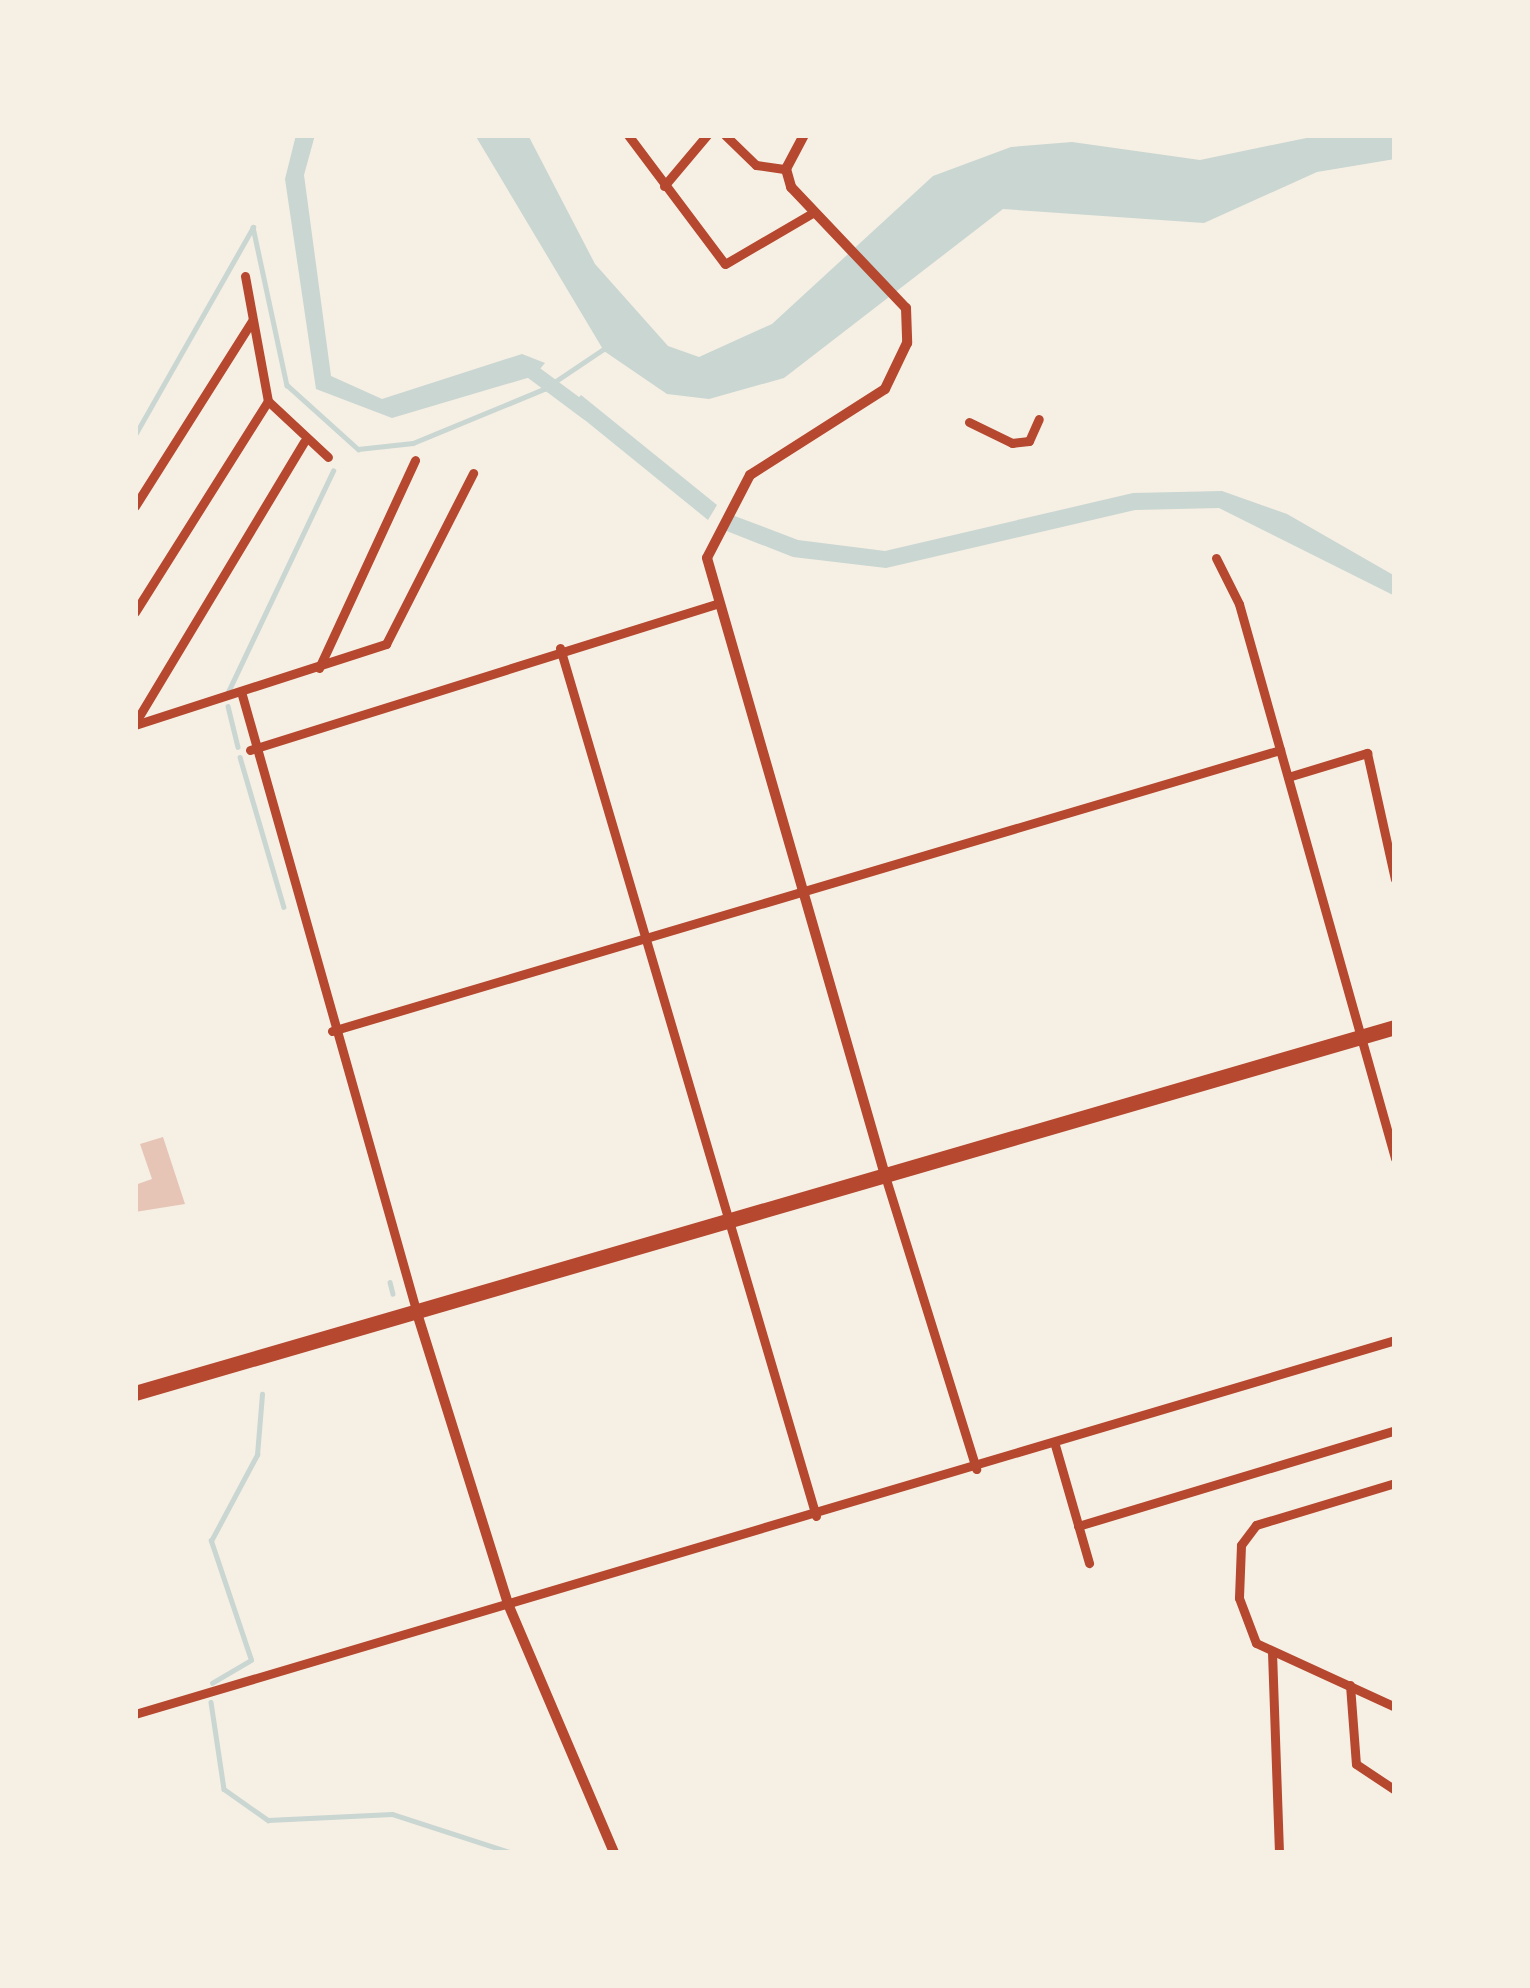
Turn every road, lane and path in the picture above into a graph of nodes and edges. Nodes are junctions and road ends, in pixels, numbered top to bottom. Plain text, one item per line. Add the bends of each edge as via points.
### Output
1 (706, 135) edge
2 (725, 135) edge
3 (804, 135) edge
4 (634, 138) edge
5 (786, 169) junction
6 (664, 186) junction
7 (814, 212) junction
8 (245, 276) dead end
9 (252, 321) junction
10 (268, 401) junction
11 (1039, 419) dead end
12 (969, 422) dead end
13 (304, 442) junction
14 (328, 458) dead end
15 (415, 460) dead end
16 (473, 473) dead end
17 (135, 506) edge
18 (1216, 558) dead end
19 (719, 603) junction
20 (135, 612) edge
21 (560, 648) junction
22 (319, 668) junction
23 (242, 695) junction
24 (135, 724) edge
25 (250, 750) junction
26 (1280, 750) junction
27 (1288, 777) junction
28 (1395, 879) edge
29 (805, 891) junction
30 (646, 938) junction
31 (1395, 1027) edge
32 (332, 1030) junction
33 (1362, 1037) junction
34 (1395, 1158) edge
35 (885, 1174) junction
36 (729, 1220) junction
37 (416, 1310) junction
38 (1395, 1340) edge
39 (135, 1393) edge
40 (1395, 1430) edge
41 (1055, 1445) junction
42 (976, 1468) junction
43 (1395, 1483) edge
44 (816, 1516) junction
45 (1078, 1526) junction
46 (1089, 1563) dead end
47 (508, 1604) junction
48 (1271, 1652) junction
49 (1350, 1685) junction
50 (1395, 1707) edge
51 (135, 1714) edge
52 (1395, 1790) edge
53 (614, 1853) edge
54 (1279, 1853) edge

1 - 6 street
2 - 5 street via 756,165
3 - 5 street
4 - 6 street
5 - 7 street
6 - 7 street via 730,266
7 - 19 street via 903,303 908,333 891,382 770,458 728,504 706,549
8 - 9 street
9 - 10 street
9 - 17 street
10 - 13 street
10 - 20 street
11 - 12 street via 1029,441 1012,443
13 - 14 street
13 - 24 street
15 - 22 street
16 - 22 street via 380,648
18 - 26 street
19 - 21 street
19 - 29 street
21 - 25 street
21 - 30 street
22 - 23 street
23 - 24 street
23 - 25 street
25 - 32 street
26 - 27 street
26 - 29 street
27 - 28 street via 1367,753
27 - 33 street
29 - 30 street
29 - 35 street
30 - 32 street
30 - 36 street
31 - 33 highway
32 - 37 street
33 - 34 street
33 - 35 highway
35 - 36 highway
35 - 42 street
36 - 37 highway
36 - 44 street
37 - 39 highway
37 - 47 street
38 - 41 street
40 - 45 street
41 - 42 street
41 - 45 street
42 - 44 street
43 - 48 street via 1250,1530 1241,1618
44 - 47 street
45 - 46 street
47 - 51 street
47 - 53 street
48 - 49 street
48 - 54 street
49 - 50 street
49 - 52 street via 1356,1764

